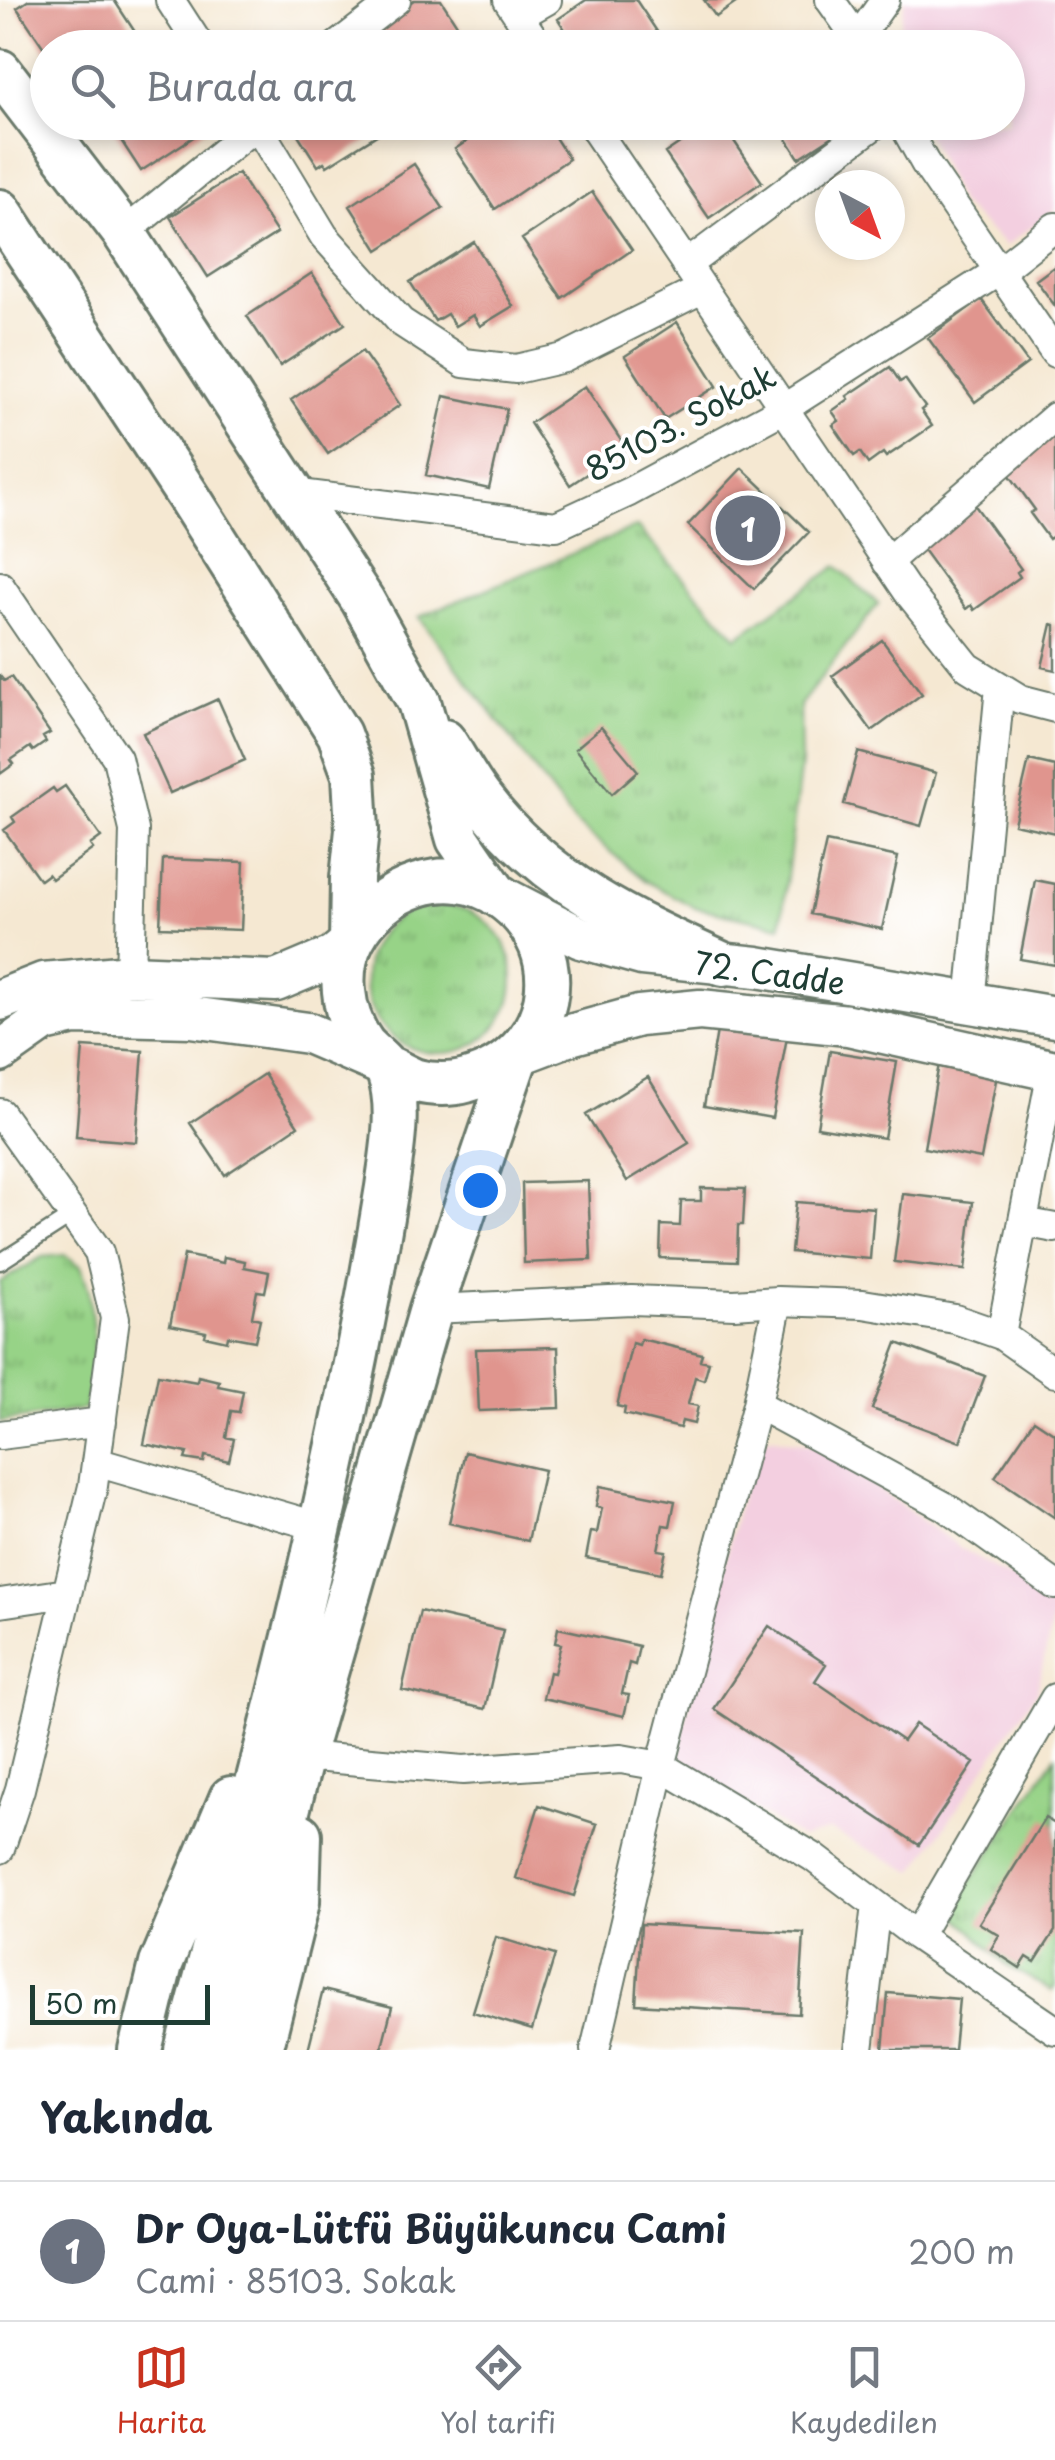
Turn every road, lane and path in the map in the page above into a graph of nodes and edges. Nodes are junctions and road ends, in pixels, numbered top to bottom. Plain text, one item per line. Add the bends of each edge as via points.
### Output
1 (170, 0) edge
2 (396, 0) edge
3 (547, 0) edge
4 (830, 0) edge
5 (885, 0) edge
6 (514, 8) edge
7 (190, 30) edge
8 (357, 30) edge
9 (528, 30) edge
10 (852, 30) edge
11 (868, 30) edge
12 (0, 72) edge
13 (30, 111) edge
14 (52, 140) edge
15 (238, 140) edge
16 (267, 140) edge
17 (602, 140) edge
18 (854, 140) edge
19 (912, 140) edge
20 (0, 211) edge
21 (1055, 228) edge
22 (124, 233) junction
23 (686, 265) junction
24 (999, 271) junction
25 (702, 289) junction
26 (1055, 353) edge
27 (783, 409) junction
28 (1055, 417) edge
29 (292, 494) junction
30 (887, 562) junction
31 (0, 586) edge
32 (1000, 686) junction
33 (418, 702) junction
34 (1055, 708) edge
35 (496, 894) junction
36 (351, 942) junction
37 (723, 964) junction
38 (130, 975) junction
39 (0, 1000) edge
40 (970, 1003) junction
41 (1055, 1017) edge
42 (0, 1052) edge
43 (517, 1056) junction
44 (387, 1067) junction
45 (1054, 1070) edge
46 (0, 1113) edge
47 (73, 1215) junction
48 (1022, 1222) junction
49 (1055, 1228) edge
50 (0, 1262) edge
51 (778, 1301) junction
52 (431, 1309) junction
53 (1001, 1335) junction
54 (1055, 1373) edge
55 (758, 1404) junction
56 (102, 1422) junction
57 (0, 1435) edge
58 (96, 1462) junction
59 (320, 1527) junction
60 (1055, 1585) edge
61 (67, 1594) junction
62 (0, 1603) edge
63 (285, 1668) junction
64 (1055, 1698) edge
65 (302, 1756) junction
66 (660, 1766) junction
67 (7, 1805) edge
68 (0, 1849) edge
69 (876, 1905) junction
70 (916, 1936) junction
71 (1053, 2025) edge
72 (140, 2050) edge
73 (186, 2050) edge
74 (228, 2050) edge
75 (261, 2050) edge
76 (595, 2050) edge
77 (860, 2050) edge

1 - 7 street
2 - 8 street
3 - 6 street
4 - 10 street
5 - 11 street
6 - 9 street
12 - 13 main road
14 - 22 main road
15 - 22 street
16 - 25 street via 324,236 401,322 464,363 516,369 564,358
17 - 23 street
18 - 23 street
19 - 24 street
20 - 36 main road via 339,734 354,775
21 - 24 street, 85103. Sokak
22 - 29 main road
23 - 25 street
24 - 26 street
24 - 27 street, 85103. Sokak
25 - 27 street
27 - 29 street, 85103. Sokak via 556,526
27 - 30 street
28 - 30 street
29 - 33 main road
30 - 32 street via 968,668
31 - 38 street via 117,758 134,830
32 - 34 street
32 - 40 street
33 - 35 main road via 458,839
33 - 37 main road via 482,800 534,855 592,900
35 - 36 main road via 464,882 430,881 397,892 370,913
35 - 37 main road, 72. Cadde via 608,947
35 - 43 main road via 521,913 547,969 536,1030
36 - 38 main road via 333,957 276,981
36 - 44 main road via 343,976 346,1011 362,1042
37 - 40 main road, 72. Cadde
38 - 39 main road via 43,983
40 - 41 main road, 72. Cadde
42 - 44 main road via 44,1021 74,1014 190,1017 308,1033
43 - 44 main road via 488,1075 454,1084 419,1082
43 - 45 main road via 639,1016 700,1010 848,1025
43 - 52 main road
44 - 59 main road via 395,1096 391,1161
45 - 48 street
46 - 47 street
47 - 50 lane
47 - 56 street via 100,1252 116,1318
48 - 49 street
48 - 53 street
51 - 52 street
51 - 53 street via 863,1304 956,1319
51 - 55 street
52 - 65 main road
53 - 54 street
55 - 60 street via 944,1506
55 - 66 street
56 - 57 street
56 - 58 street
58 - 59 street
58 - 61 street
59 - 63 main road
61 - 62 street
61 - 67 street
63 - 72 main road via 161,1964
63 - 73 main road
64 - 70 street
65 - 66 street via 463,1770 621,1759
65 - 74 main road
65 - 75 main road via 298,1902
66 - 69 street via 814,1857
66 - 76 street
67 - 68 street
69 - 70 street
69 - 77 street
70 - 71 street

